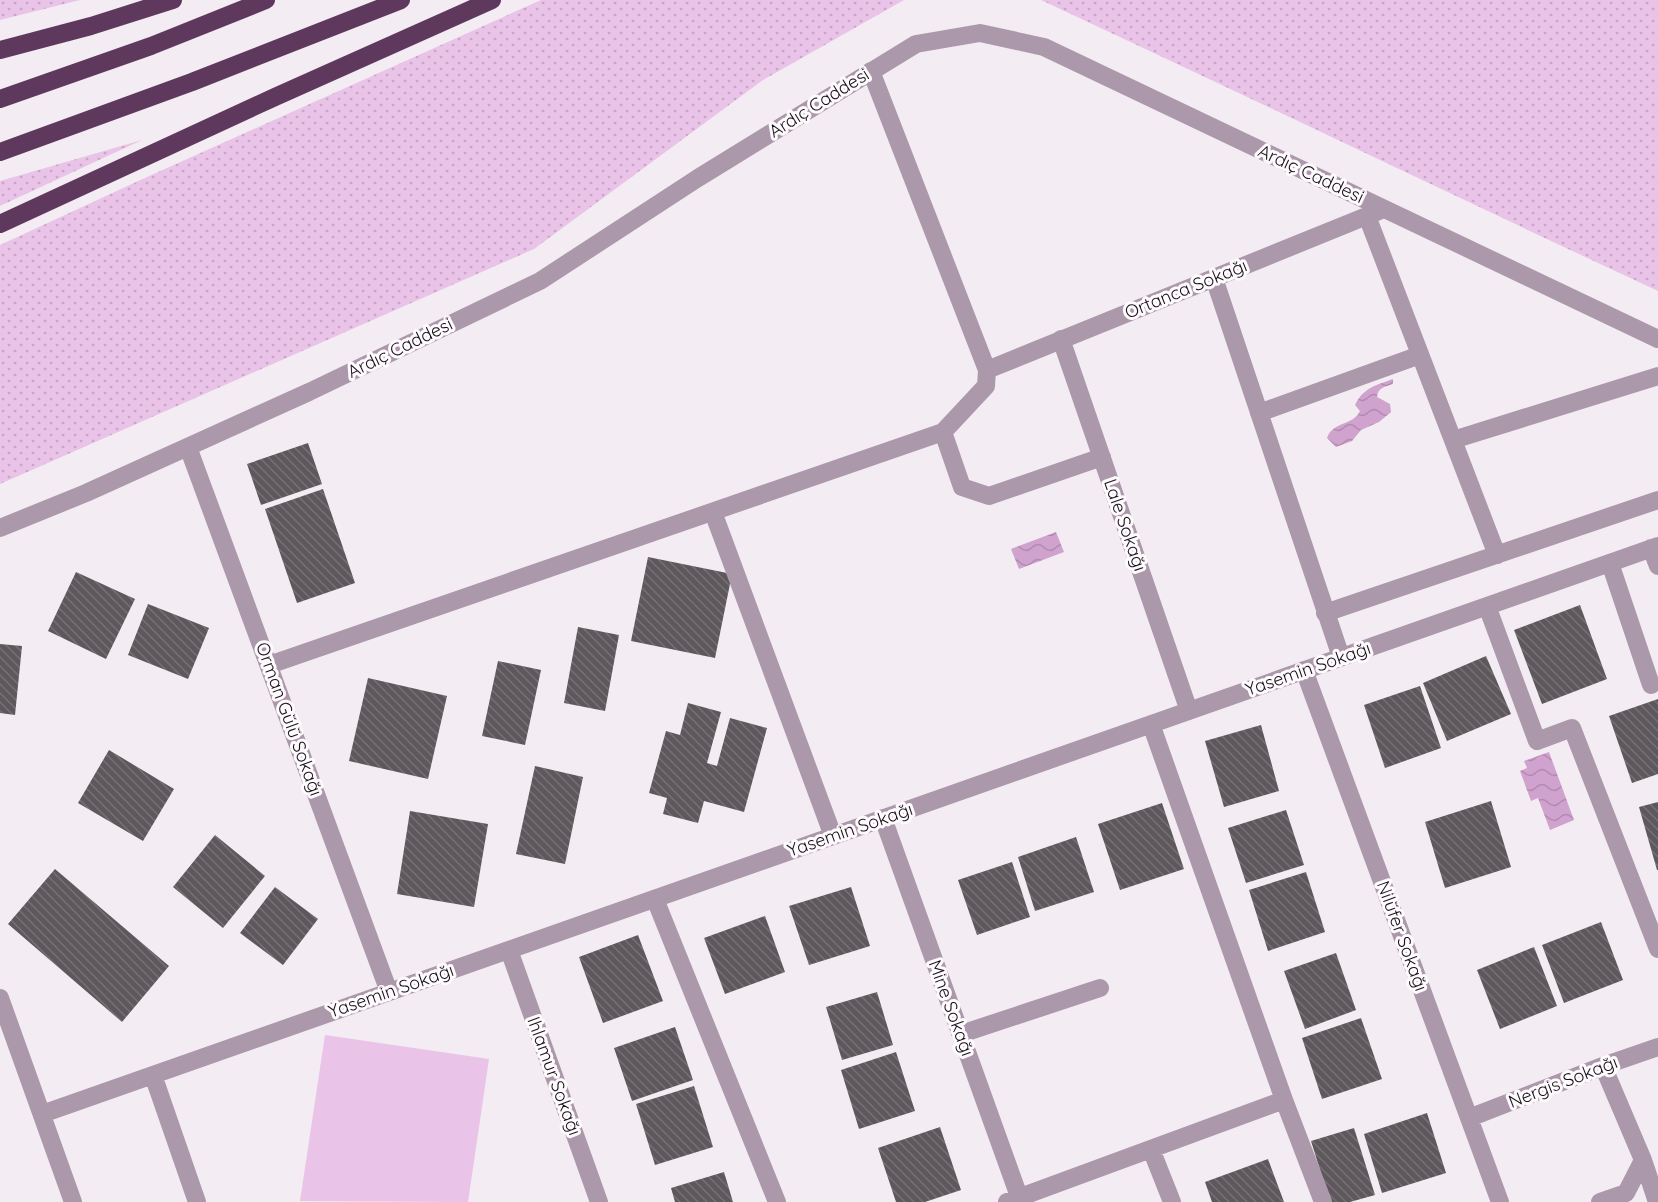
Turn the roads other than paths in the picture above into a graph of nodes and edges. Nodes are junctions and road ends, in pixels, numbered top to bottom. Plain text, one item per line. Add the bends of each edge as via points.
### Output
1 (172, 0) edge
2 (266, 0) edge
3 (401, 0) edge
4 (492, 0) edge
5 (0, 50) edge
6 (871, 71) junction
7 (0, 99) edge
8 (0, 152) edge
9 (1384, 209) junction
10 (1367, 216) junction
11 (0, 224) edge
12 (1214, 278) junction
13 (1062, 339) junction
14 (1658, 339) edge
15 (1420, 355) junction
16 (987, 370) junction
17 (1658, 376) edge
18 (1259, 412) junction
19 (943, 432) junction
20 (1453, 440) junction
21 (188, 447) junction
22 (1102, 457) junction
23 (1658, 500) edge
24 (713, 512) junction
25 (0, 528) edge
26 (1655, 547) edge
27 (1497, 555) junction
28 (1610, 563) junction
29 (1658, 566) edge
30 (1487, 606) junction
31 (1324, 612) junction
32 (1341, 657) junction
33 (269, 665) junction
34 (1304, 670) junction
35 (1651, 685) dead end
36 (1189, 711) junction
37 (1151, 724) junction
38 (883, 818) junction
39 (833, 836) junction
40 (655, 898) junction
41 (1658, 949) edge
42 (509, 950) junction
43 (1100, 988) dead end
44 (389, 992) junction
45 (0, 998) edge
46 (960, 1034) junction
47 (1658, 1047) edge
48 (1603, 1066) junction
49 (153, 1075) junction
50 (1284, 1100) junction
51 (42, 1114) junction
52 (1469, 1118) junction
53 (1151, 1149) junction
54 (1643, 1160) junction
55 (1016, 1200) edge
56 (73, 1202) edge
57 (197, 1202) edge
58 (599, 1202) edge
59 (777, 1202) edge
60 (1172, 1202) edge
61 (1323, 1202) edge
62 (1500, 1202) edge
63 (1600, 1202) edge
64 (1657, 1202) edge

1 - 5 highway
2 - 7 highway
3 - 8 highway
4 - 11 highway
6 - 9 street, Ardıç Caddesi via 916,44 980,33 1044,48
6 - 16 street
6 - 21 street, Ardıç Caddesi via 540,281
9 - 10 street, Ortanca Sokağı
9 - 14 street, Ardıç Caddesi
10 - 12 street, Ortanca Sokağı
10 - 15 street
12 - 13 street, Ortanca Sokağı
12 - 18 street
13 - 16 street, Ortanca Sokağı
13 - 22 street, Lale Sokağı
15 - 18 street
15 - 20 street
16 - 19 street via 986,386
17 - 20 street
18 - 31 street
19 - 22 street via 962,487 989,496
19 - 24 street
20 - 27 street
21 - 25 street, Ardıç Caddesi
21 - 33 street, Orman Gülü Sokağı
22 - 36 street, Lale Sokağı
23 - 27 street
24 - 33 street
24 - 39 street
26 - 28 street, Yasemin Sokağı
26 - 29 street
27 - 31 street
28 - 30 street, Yasemin Sokağı
28 - 35 street
30 - 32 street, Yasemin Sokağı
30 - 41 street via 1537,741 1572,728
31 - 32 street
32 - 34 street, Yasemin Sokağı
33 - 44 street, Orman Gülü Sokağı
34 - 36 street, Yasemin Sokağı
34 - 52 street, Nilüfer Sokağı
36 - 37 street, Yasemin Sokağı
37 - 38 street, Yasemin Sokağı
37 - 50 street
38 - 39 street, Yasemin Sokağı
38 - 46 street, Mine Sokağı
39 - 40 street, Yasemin Sokağı
40 - 42 street, Yasemin Sokağı
40 - 59 street
42 - 44 street, Yasemin Sokağı
42 - 58 street, Ihlamur Sokağı
43 - 46 street
44 - 49 street, Yasemin Sokağı
45 - 51 street
46 - 55 street, Mine Sokağı
47 - 48 street, Nergis Sokağı
48 - 52 street, Nergis Sokağı
48 - 54 street
49 - 51 street, Yasemin Sokağı
49 - 57 street
50 - 53 street
50 - 61 street
51 - 56 street
52 - 62 street, Nilüfer Sokağı
53 - 55 street
53 - 60 street
54 - 63 street via 1626,1193
54 - 64 street

